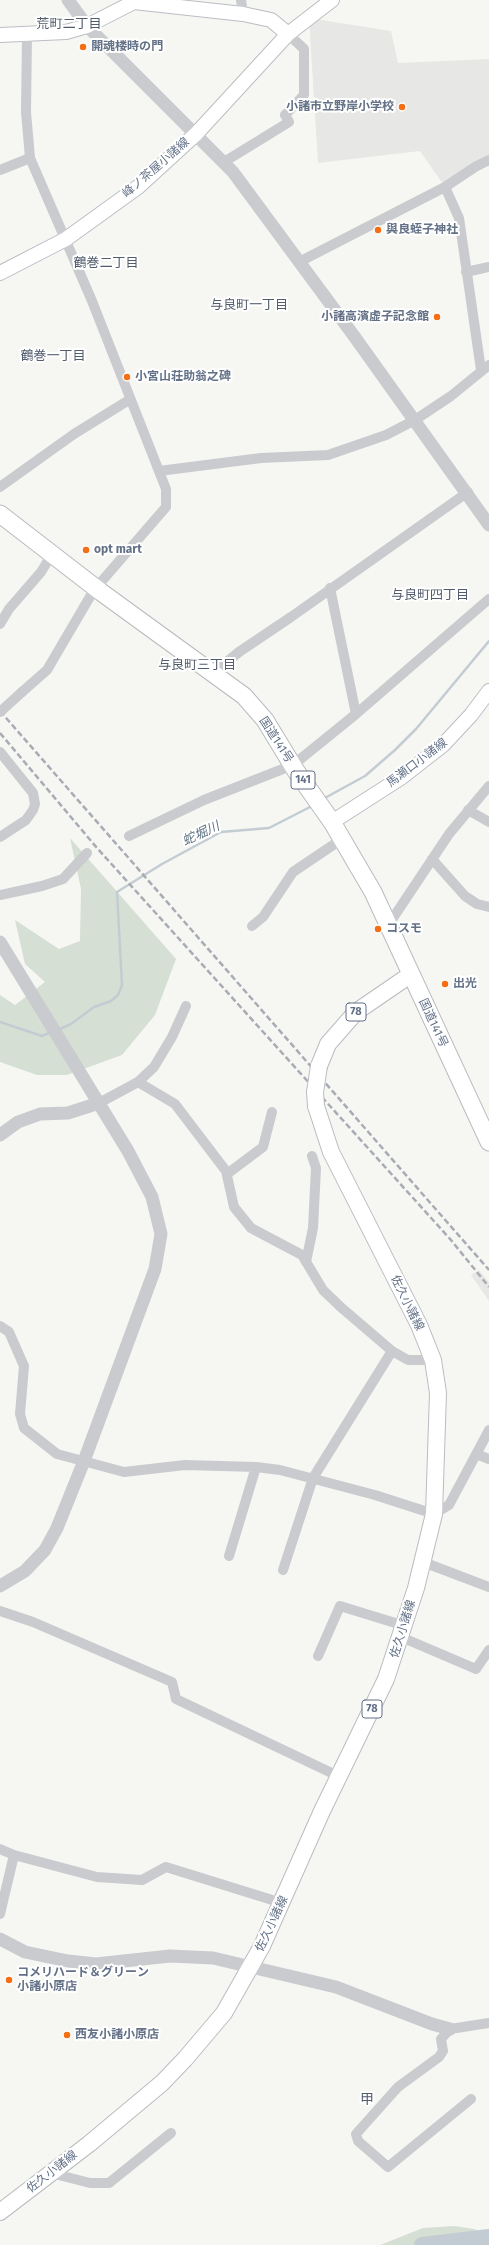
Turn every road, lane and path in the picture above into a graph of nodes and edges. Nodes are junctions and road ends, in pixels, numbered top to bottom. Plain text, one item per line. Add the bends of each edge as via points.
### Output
1 (68, 0) edge
2 (332, 0) edge
3 (242, 7) edge
4 (87, 26) junction
5 (288, 34) junction
6 (0, 35) edge
7 (27, 35) junction
8 (196, 134) junction
9 (30, 158) junction
10 (489, 160) edge
11 (224, 162) junction
12 (0, 170) edge
13 (445, 187) junction
14 (66, 239) junction
15 (299, 262) junction
16 (489, 267) edge
17 (466, 272) junction
18 (0, 273) edge
19 (485, 368) edge
20 (129, 400) junction
21 (415, 420) junction
22 (159, 471) junction
23 (0, 487) edge
24 (468, 492) junction
25 (0, 514) edge
26 (489, 525) edge
27 (52, 554) junction
28 (96, 588) junction
29 (330, 588) junction
30 (489, 599) edge
31 (0, 624) edge
32 (212, 674) junction
33 (489, 691) edge
34 (0, 712) edge
35 (356, 714) junction
36 (0, 752) edge
37 (293, 765) junction
38 (489, 786) edge
39 (468, 810) junction
40 (332, 822) junction
41 (489, 822) edge
42 (129, 836) dead end
43 (0, 837) edge
44 (342, 839) junction
45 (87, 853) dead end
46 (432, 859) junction
47 (0, 895) edge
48 (489, 907) edge
49 (389, 924) junction
50 (252, 926) dead end
51 (0, 942) edge
52 (410, 975) junction
53 (186, 1006) dead end
54 (138, 1082) junction
55 (99, 1103) junction
56 (272, 1112) dead end
57 (0, 1136) edge
58 (489, 1142) edge
59 (312, 1156) dead end
60 (227, 1174) junction
61 (306, 1262) junction
62 (0, 1326) edge
63 (392, 1351) junction
64 (433, 1360) junction
65 (489, 1430) edge
66 (476, 1454) junction
67 (489, 1459) edge
68 (84, 1461) junction
69 (256, 1467) junction
70 (313, 1478) junction
71 (434, 1514) junction
72 (229, 1556) dead end
73 (423, 1562) junction
74 (283, 1570) dead end
75 (0, 1586) edge
76 (489, 1586) edge
77 (0, 1611) edge
78 (403, 1632) junction
79 (489, 1650) edge
80 (318, 1656) dead end
81 (338, 1776) junction
82 (0, 1849) edge
83 (14, 1855) junction
84 (282, 1903) junction
85 (0, 1914) edge
86 (0, 1939) edge
87 (251, 1967) junction
88 (489, 2023) edge
89 (450, 2028) junction
90 (471, 2099) dead end
91 (171, 2133) dead end
92 (51, 2173) junction
93 (0, 2212) edge

1 - 4 street
2 - 5 main road, 峰ノ茶屋小諸線
3 - 4 main road via 134,2
3 - 5 main road via 271,20
4 - 7 main road via 66,32
4 - 8 street
5 - 8 main road, 峰ノ茶屋小諸線
5 - 11 street via 304,49 304,95 285,115 289,122
6 - 7 main road
7 - 9 street via 26,112
8 - 11 street
8 - 14 main road, 峰ノ茶屋小諸線 via 138,187
9 - 12 street
9 - 14 street
10 - 13 street
11 - 15 street
13 - 15 street
13 - 17 street via 459,218
14 - 18 main road, 峰ノ茶屋小諸線
14 - 20 street
15 - 21 street
16 - 17 street
17 - 19 street
19 - 21 street via 451,396
20 - 22 street
20 - 23 street via 74,434
21 - 22 street via 386,436 328,455 260,458
21 - 24 street
22 - 28 street via 166,489 166,507
24 - 26 street
24 - 29 street
25 - 27 highway, 国道141号 / 141
27 - 28 highway, 国道141号 / 141
27 - 31 street
28 - 32 highway, 国道141号 / 141
28 - 34 street, bridge via 47,670
29 - 32 street
29 - 35 street
30 - 35 street
32 - 37 highway, 国道141号 / 141 via 244,696 264,720
33 - 40 main road, 馬瀬口小諸線 via 471,716 443,745 402,777
35 - 37 street
36 - 43 street via 33,793 35,804 26,820
37 - 40 highway, 国道141号 / 141
37 - 42 street via 204,800
38 - 39 street
39 - 41 street
39 - 46 street
40 - 44 highway, 国道141号 / 141
44 - 49 highway, 国道141号 / 141
44 - 50 street via 293,872 263,917
45 - 47 street via 63,879
46 - 48 street via 465,896 477,904
46 - 49 street
49 - 52 highway, 国道141号 / 141
51 - 55 street
52 - 58 highway, 国道141号 / 141
52 - 64 main road, 佐久小諸線 / 78, bridge via 356,1012 328,1044 319,1066 314,1092 331,1152 419,1325
53 - 54 street via 172,1037 154,1067
54 - 55 street
54 - 60 street via 175,1104
55 - 57 street via 68,1113 40,1114 18,1122
55 - 68 street via 152,1197 161,1234 155,1269
56 - 60 street via 263,1147
59 - 61 street via 316,1168 313,1228
60 - 61 street via 234,1207 251,1228 302,1255
61 - 63 street via 324,1290
62 - 68 street via 9,1332 24,1366 20,1414 24,1428 57,1454
63 - 64 street via 408,1360
63 - 70 street
64 - 71 main road, 佐久小諸線 / 78 via 438,1393
65 - 66 street
66 - 67 street
66 - 71 street via 449,1505
68 - 69 street via 124,1472 185,1465
68 - 75 street via 57,1528 45,1550 25,1571
69 - 70 street
69 - 72 street
70 - 71 street
70 - 74 street
71 - 73 main road, 佐久小諸線 / 78
73 - 76 street
73 - 78 main road, 佐久小諸線 / 78
77 - 81 street via 33,1622 172,1682 176,1699
78 - 79 street via 476,1669
78 - 80 street via 340,1606
78 - 81 main road, 佐久小諸線 / 78 via 386,1679
81 - 84 main road, 佐久小諸線 / 78
82 - 83 street
83 - 84 street via 97,1877 142,1880 166,1867
83 - 85 street
84 - 87 main road, 佐久小諸線 / 78
86 - 87 street via 26,1952 68,1962 96,1964 192,1956 214,1958
87 - 89 street via 336,1987 432,2024
87 - 92 main road, 佐久小諸線 / 78 via 224,2013 162,2083
88 - 89 street
89 - 90 street via 440,2039 443,2051 439,2057 398,2087 356,2134 358,2140 388,2167
91 - 92 street via 109,2183 90,2183
92 - 93 main road, 佐久小諸線 / 78

